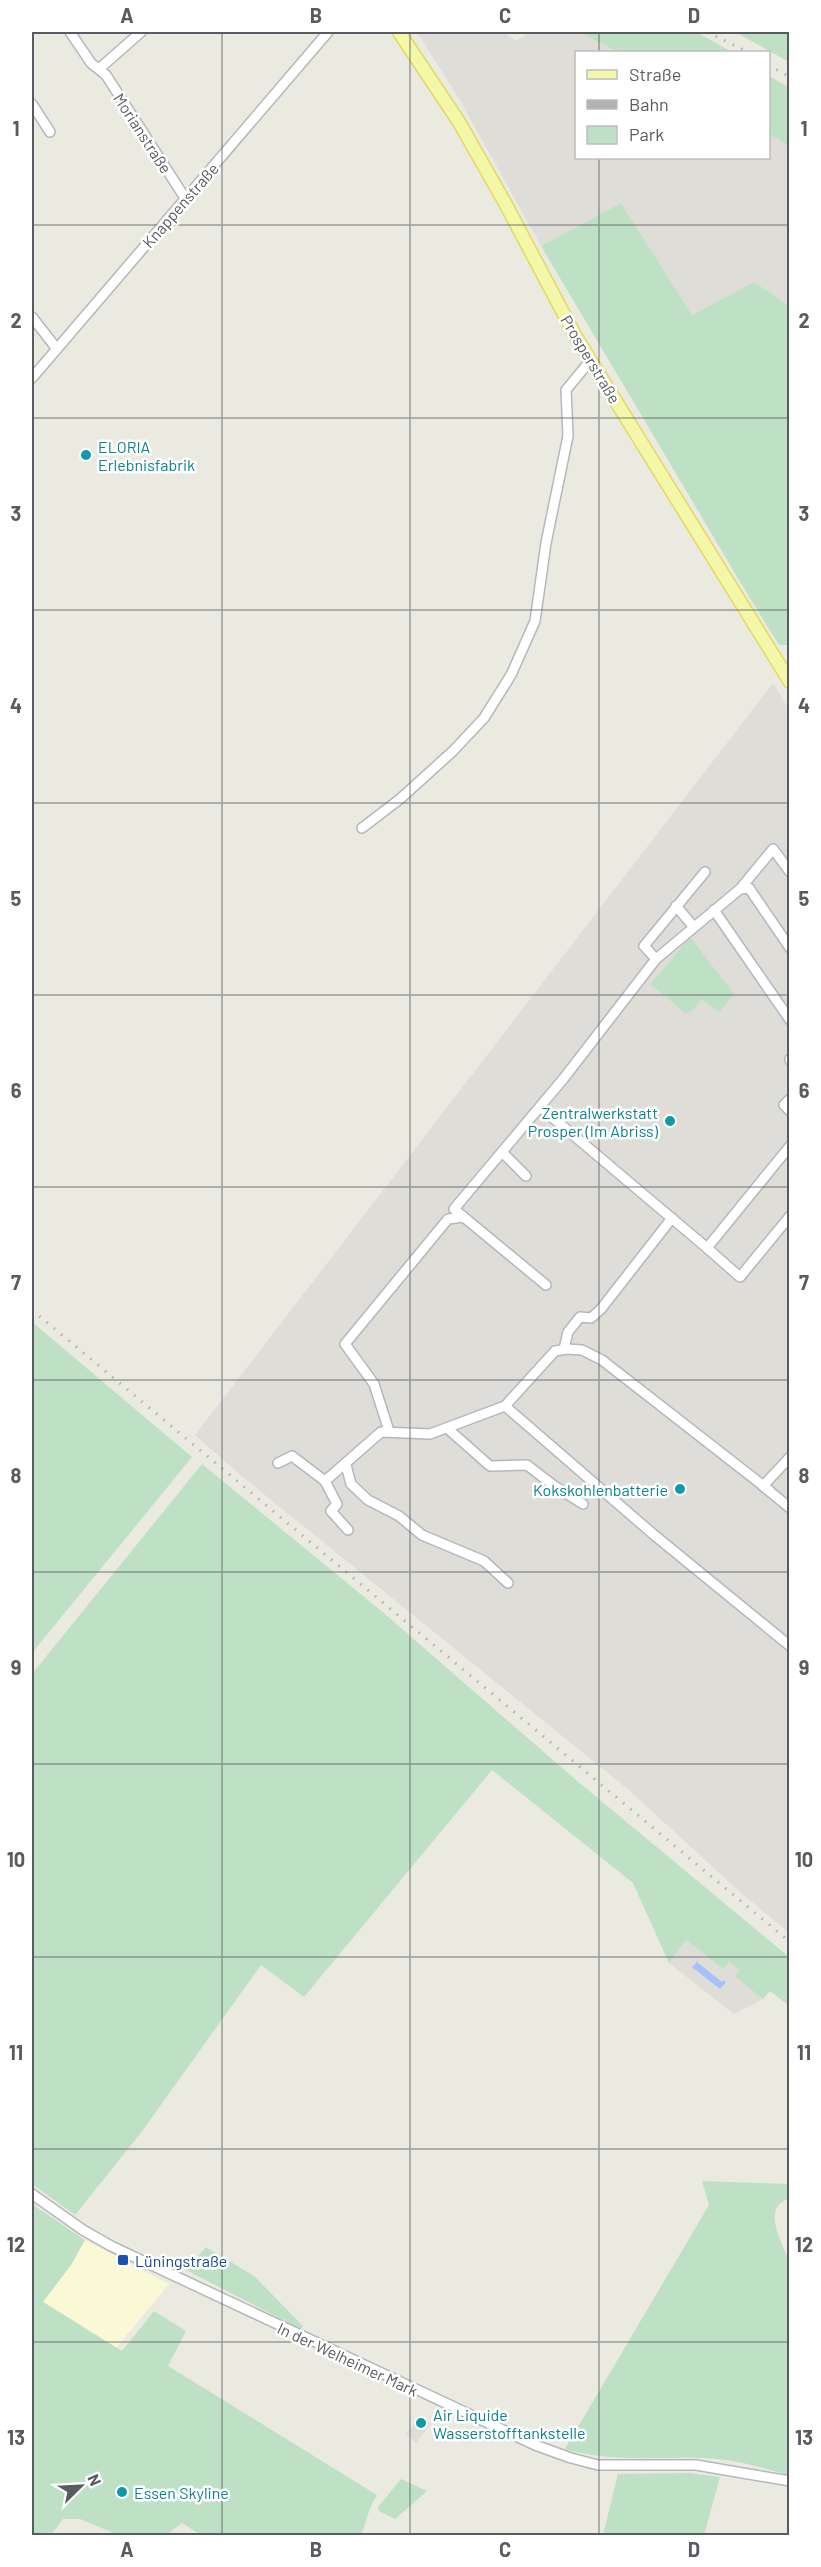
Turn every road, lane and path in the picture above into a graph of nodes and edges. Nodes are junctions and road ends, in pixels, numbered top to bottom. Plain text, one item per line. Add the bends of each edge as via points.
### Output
1 (70, 32) edge
2 (141, 32) edge
3 (328, 32) edge
4 (399, 32) edge
5 (100, 68) junction
6 (34, 104) edge
7 (50, 132) dead end
8 (185, 198) junction
9 (32, 316) edge
10 (57, 349) junction
11 (591, 361) junction
12 (32, 378) edge
13 (789, 682) edge
14 (362, 828) dead end
15 (705, 872) dead end
16 (789, 872) edge
17 (740, 889) junction
18 (676, 906) junction
19 (714, 910) junction
20 (693, 926) junction
21 (789, 948) edge
22 (656, 959) junction
23 (789, 1020) edge
24 (789, 1099) edge
25 (540, 1107) junction
26 (789, 1111) edge
27 (789, 1146) edge
28 (502, 1152) junction
29 (526, 1176) dead end
30 (789, 1216) edge
31 (464, 1217) junction
32 (672, 1218) junction
33 (707, 1248) junction
34 (546, 1285) dead end
35 (564, 1349) junction
36 (505, 1406) junction
37 (447, 1428) junction
38 (389, 1431) junction
39 (789, 1457) edge
40 (278, 1463) dead end
41 (346, 1465) junction
42 (325, 1481) junction
43 (770, 1491) junction
44 (583, 1504) dead end
45 (789, 1508) edge
46 (348, 1530) dead end
47 (508, 1583) dead end
48 (789, 1646) edge
49 (32, 2194) edge
50 (789, 2481) edge

1 - 5 street, Morianstraße via 91,63
2 - 5 street
3 - 8 street, Knappenstraße
4 - 11 main road, Prosperstraße via 459,122
5 - 8 street, Morianstraße
6 - 7 street
8 - 10 street, Knappenstraße
9 - 10 street
10 - 12 street, Knappenstraße
11 - 13 main road, Prosperstraße
11 - 14 street via 566,390 568,436 535,621 512,675 484,718 400,799
15 - 18 street
16 - 17 street via 772,849
17 - 19 street
17 - 21 street via 749,888
18 - 20 street
18 - 22 street via 644,946
19 - 20 street
19 - 23 street
20 - 22 street
22 - 25 street
24 - 26 street via 784,1105
25 - 28 street
25 - 32 street
27 - 33 street
28 - 29 street
28 - 31 street via 454,1209
30 - 33 street via 740,1277
31 - 34 street
31 - 38 street via 448,1219 345,1344 374,1384
32 - 33 street
32 - 35 street via 600,1310 591,1318 580,1317 568,1332
35 - 36 street via 555,1351
35 - 43 street via 582,1350 602,1360
36 - 37 street
36 - 48 street
37 - 38 street via 430,1434
37 - 44 street via 490,1466 527,1465
38 - 41 street via 381,1432
39 - 43 street via 763,1486
40 - 42 street via 292,1456
41 - 42 street
41 - 47 street via 348,1477 363,1497 399,1516 422,1535 484,1561
42 - 46 street via 337,1504 331,1511
43 - 45 street
49 - 50 street, In der Welheimer Mark via 111,2246 535,2445 598,2465 696,2465

